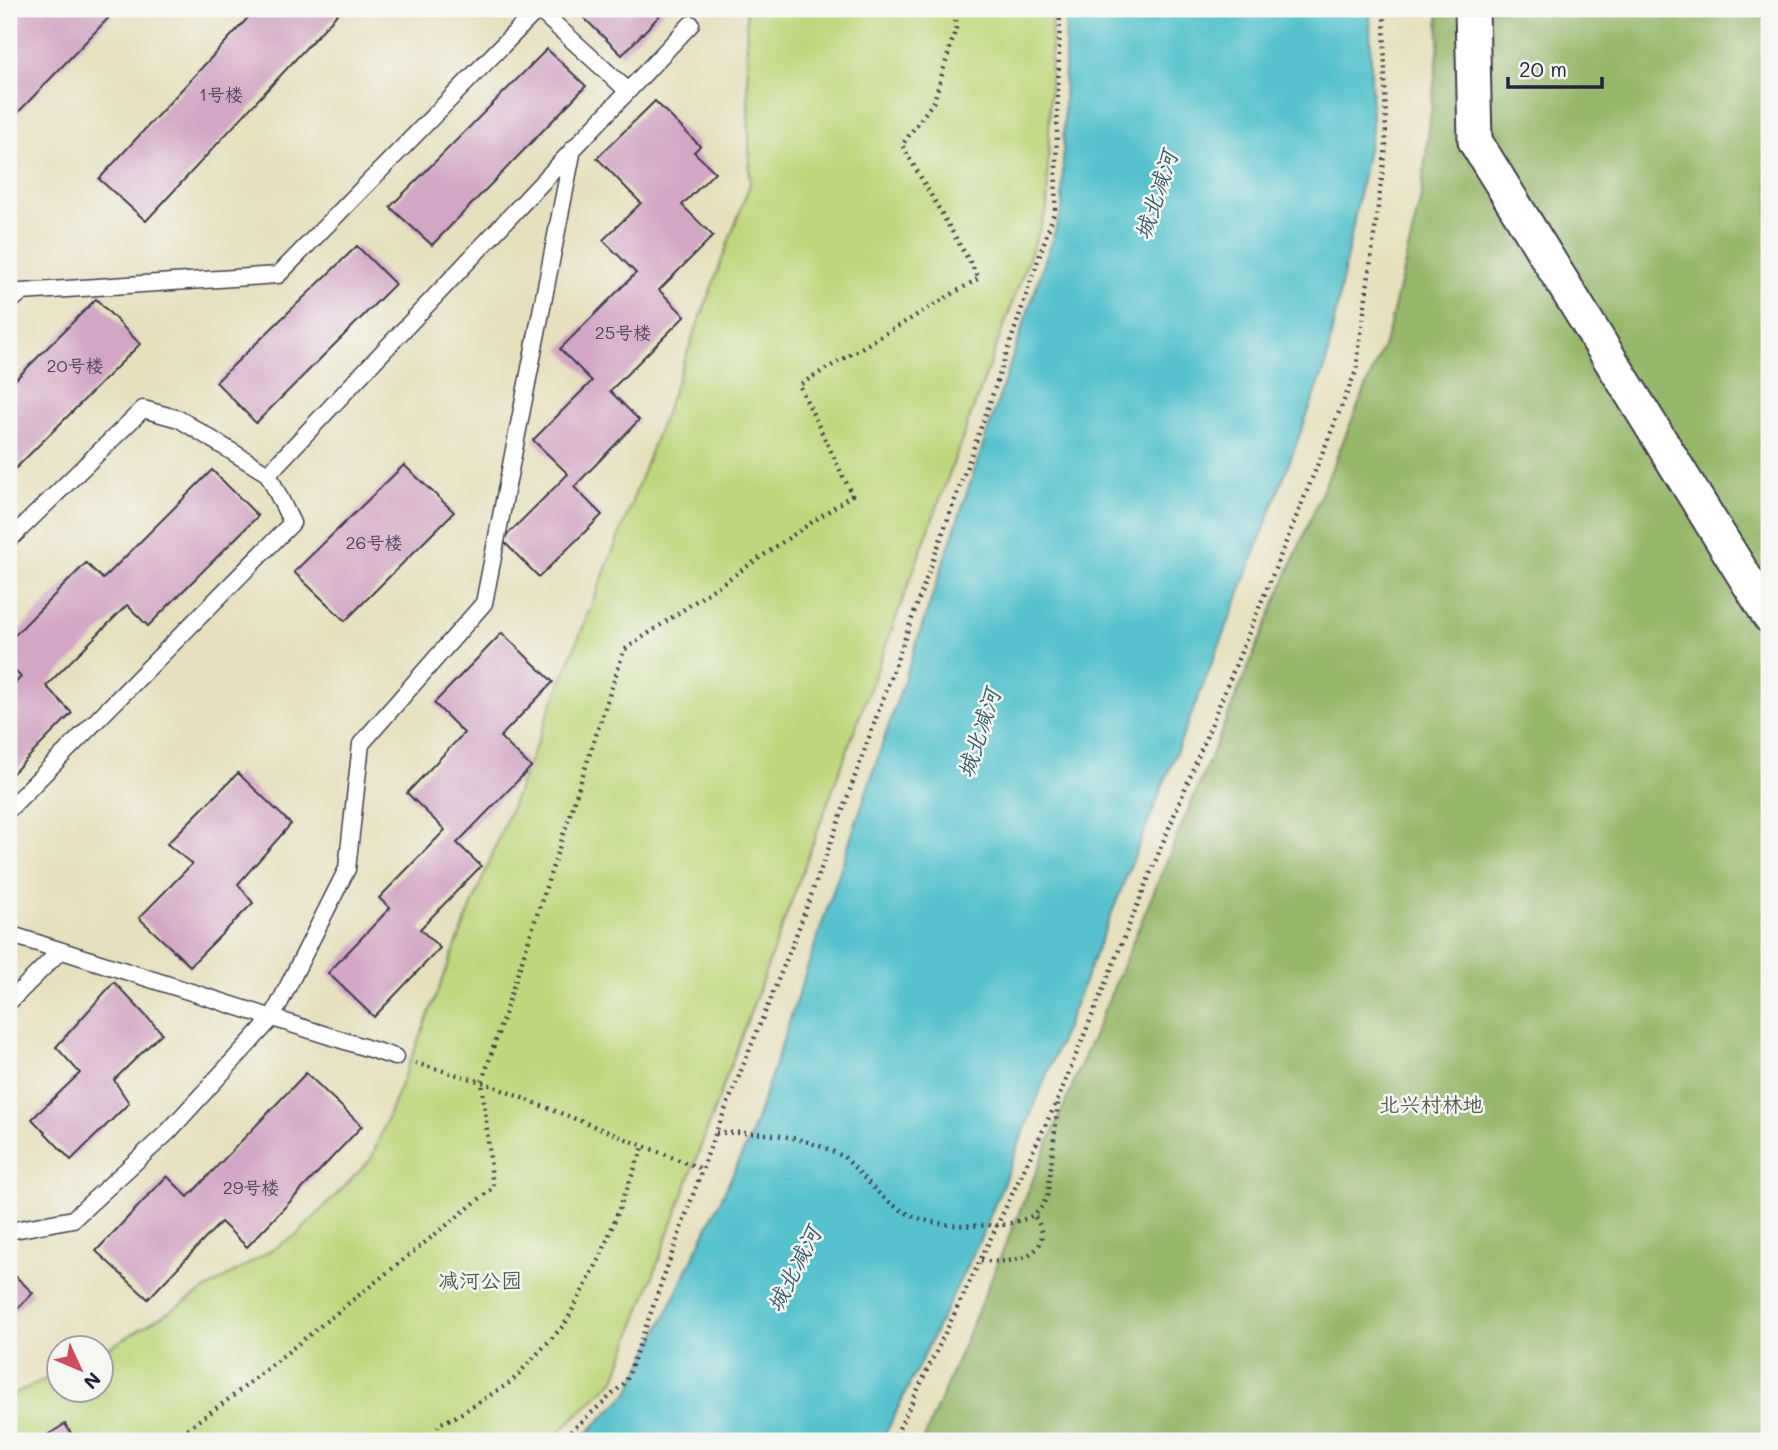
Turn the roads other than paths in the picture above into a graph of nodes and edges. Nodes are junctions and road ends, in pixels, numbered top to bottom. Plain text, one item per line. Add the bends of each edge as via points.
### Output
1 (1472, 9) edge
2 (691, 23) dead end
3 (628, 91) junction
4 (573, 149) junction
5 (9, 303) edge
6 (268, 474) junction
7 (9, 540) edge
8 (1769, 616) edge
9 (9, 809) edge
10 (9, 934) edge
11 (61, 951) junction
12 (9, 1002) edge
13 (272, 1018) junction
14 (395, 1057) road end
15 (9, 1231) edge

1 - 8 street via 1475,141
2 - 3 lane
3 - 4 lane
3 - 5 lane via 538,9 278,275 21,292
4 - 6 lane
4 - 13 lane via 484,603 361,744 347,869
6 - 7 lane via 179,419 143,409
6 - 9 lane via 292,523
10 - 11 lane
11 - 12 lane
11 - 13 lane
13 - 14 lane
13 - 15 lane via 168,1132 73,1219

